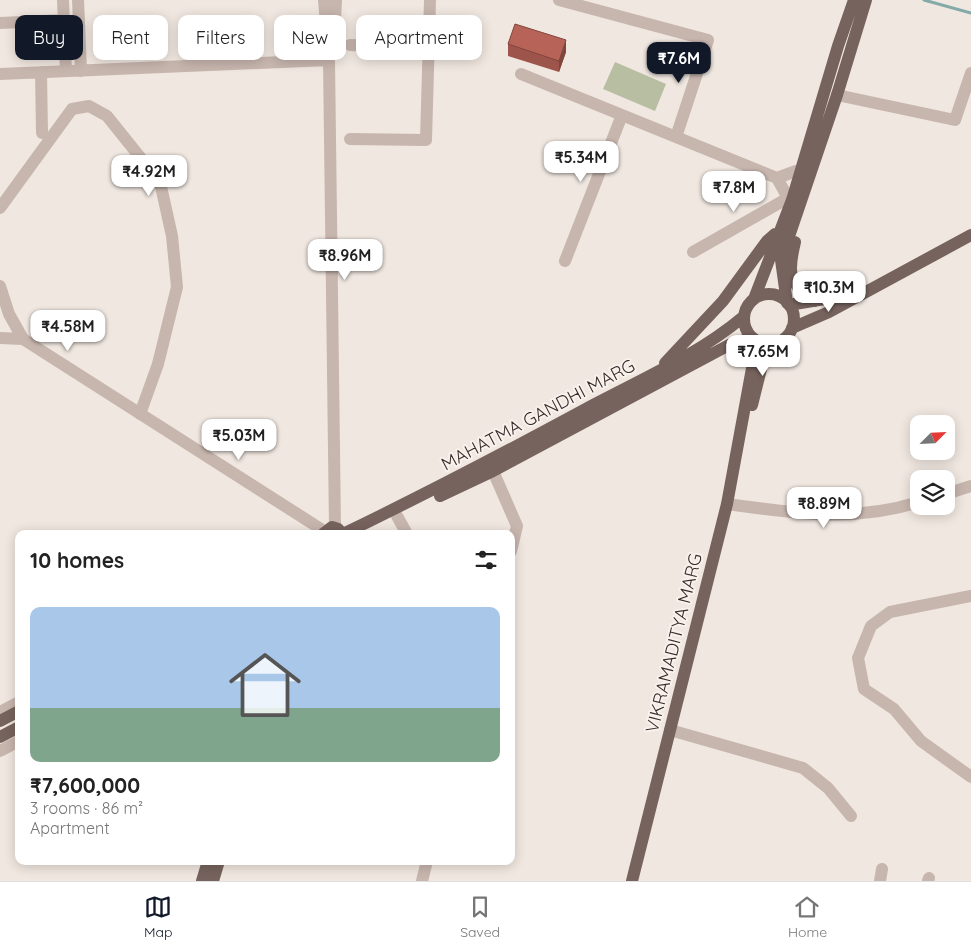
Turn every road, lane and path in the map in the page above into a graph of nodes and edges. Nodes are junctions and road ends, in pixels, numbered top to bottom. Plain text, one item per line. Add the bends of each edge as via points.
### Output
1 (63, 0) edge
2 (78, 0) edge
3 (324, 0) edge
4 (336, 0) edge
5 (430, 0) edge
6 (559, 0) edge
7 (854, 0) edge
8 (866, 0) edge
9 (64, 15) edge
10 (324, 15) edge
11 (335, 15) edge
12 (429, 15) edge
13 (15, 22) edge
14 (0, 23) edge
15 (350, 45) dead end
16 (356, 45) edge
17 (66, 60) edge
18 (330, 60) joint
19 (428, 60) edge
20 (66, 71) junction
21 (80, 71) junction
22 (41, 72) junction
23 (971, 73) edge
24 (0, 74) edge
25 (521, 74) dead end
26 (837, 95) junction
27 (622, 115) junction
28 (42, 133) dead end
29 (676, 136) junction
30 (350, 139) dead end
31 (804, 176) junction
32 (776, 178) junction
33 (790, 199) junction
34 (0, 208) edge
35 (780, 230) junction
36 (971, 235) edge
37 (693, 252) dead end
38 (565, 261) dead end
39 (0, 286) edge
40 (864, 292) junction
41 (754, 299) junction
42 (815, 301) junction
43 (788, 304) junction
44 (743, 317) junction
45 (792, 328) junction
46 (0, 338) edge
47 (23, 339) junction
48 (758, 341) junction
49 (660, 370) junction
50 (140, 414) junction
51 (493, 471) junction
52 (971, 486) edge
53 (955, 491) edge
54 (727, 504) junction
55 (910, 504) edge
56 (398, 516) junction
57 (331, 530) edge
58 (334, 530) edge
59 (339, 530) edge
60 (365, 530) edge
61 (405, 530) edge
62 (515, 534) edge
63 (971, 596) edge
64 (15, 704) edge
65 (0, 712) edge
66 (15, 713) edge
67 (0, 721) edge
68 (15, 729) edge
69 (670, 730) junction
70 (0, 737) edge
71 (15, 743) edge
72 (0, 751) edge
73 (971, 777) edge
74 (852, 816) dead end
75 (207, 865) edge
76 (218, 865) edge
77 (426, 865) edge
78 (202, 881) edge
79 (213, 881) edge
80 (422, 881) edge
81 (632, 881) edge

1 - 9 street
2 - 21 street
3 - 10 street
4 - 11 street
5 - 12 street
6 - 29 street via 708,40
7 - 31 main road via 838,46
8 - 26 main road
13 - 14 street
15 - 16 street
17 - 20 street
18 - 21 street
18 - 58 street
19 - 30 street via 426,140
20 - 21 street
20 - 22 street
22 - 24 street
22 - 28 street
23 - 26 street via 955,120
25 - 27 street
26 - 31 main road
27 - 29 street
27 - 38 street
29 - 32 street
31 - 32 street via 796,171
31 - 33 main road
31 - 42 main road via 790,271 800,292
31 - 43 main road via 781,260
32 - 33 street
33 - 35 main road
33 - 37 street
34 - 50 street via 72,109 89,106 107,116 160,182 172,236 177,287 158,364
35 - 41 main road
35 - 49 main road via 767,241 723,301
36 - 40 main road
39 - 47 street via 9,314
40 - 42 main road
40 - 45 main road
41 - 43 main road via 772,294
41 - 44 main road
42 - 43 main road
43 - 45 main road via 794,314
44 - 48 main road via 744,325
44 - 49 main road, MAHATMA GANDHI MARG via 723,334
45 - 48 main road via 784,340
46 - 47 street
47 - 50 street
48 - 51 main road, MAHATMA GANDHI MARG via 729,345
48 - 54 main road, VIKRAMADITYA MARG via 751,406 745,412
49 - 59 main road, MAHATMA GANDHI MARG via 423,496
50 - 57 street
51 - 56 main road, MAHATMA GANDHI MARG
51 - 62 street via 517,526
52 - 53 street
54 - 55 street via 809,515 862,515
54 - 69 main road, VIKRAMADITYA MARG
56 - 60 main road, MAHATMA GANDHI MARG
56 - 61 street
63 - 73 street via 890,612 871,626 858,658 864,689 894,709 921,741
64 - 65 street
66 - 67 main road
68 - 70 main road
69 - 74 street via 803,768 828,788
69 - 81 main road, VIKRAMADITYA MARG
71 - 72 street
75 - 78 main road
76 - 79 main road
77 - 80 street

